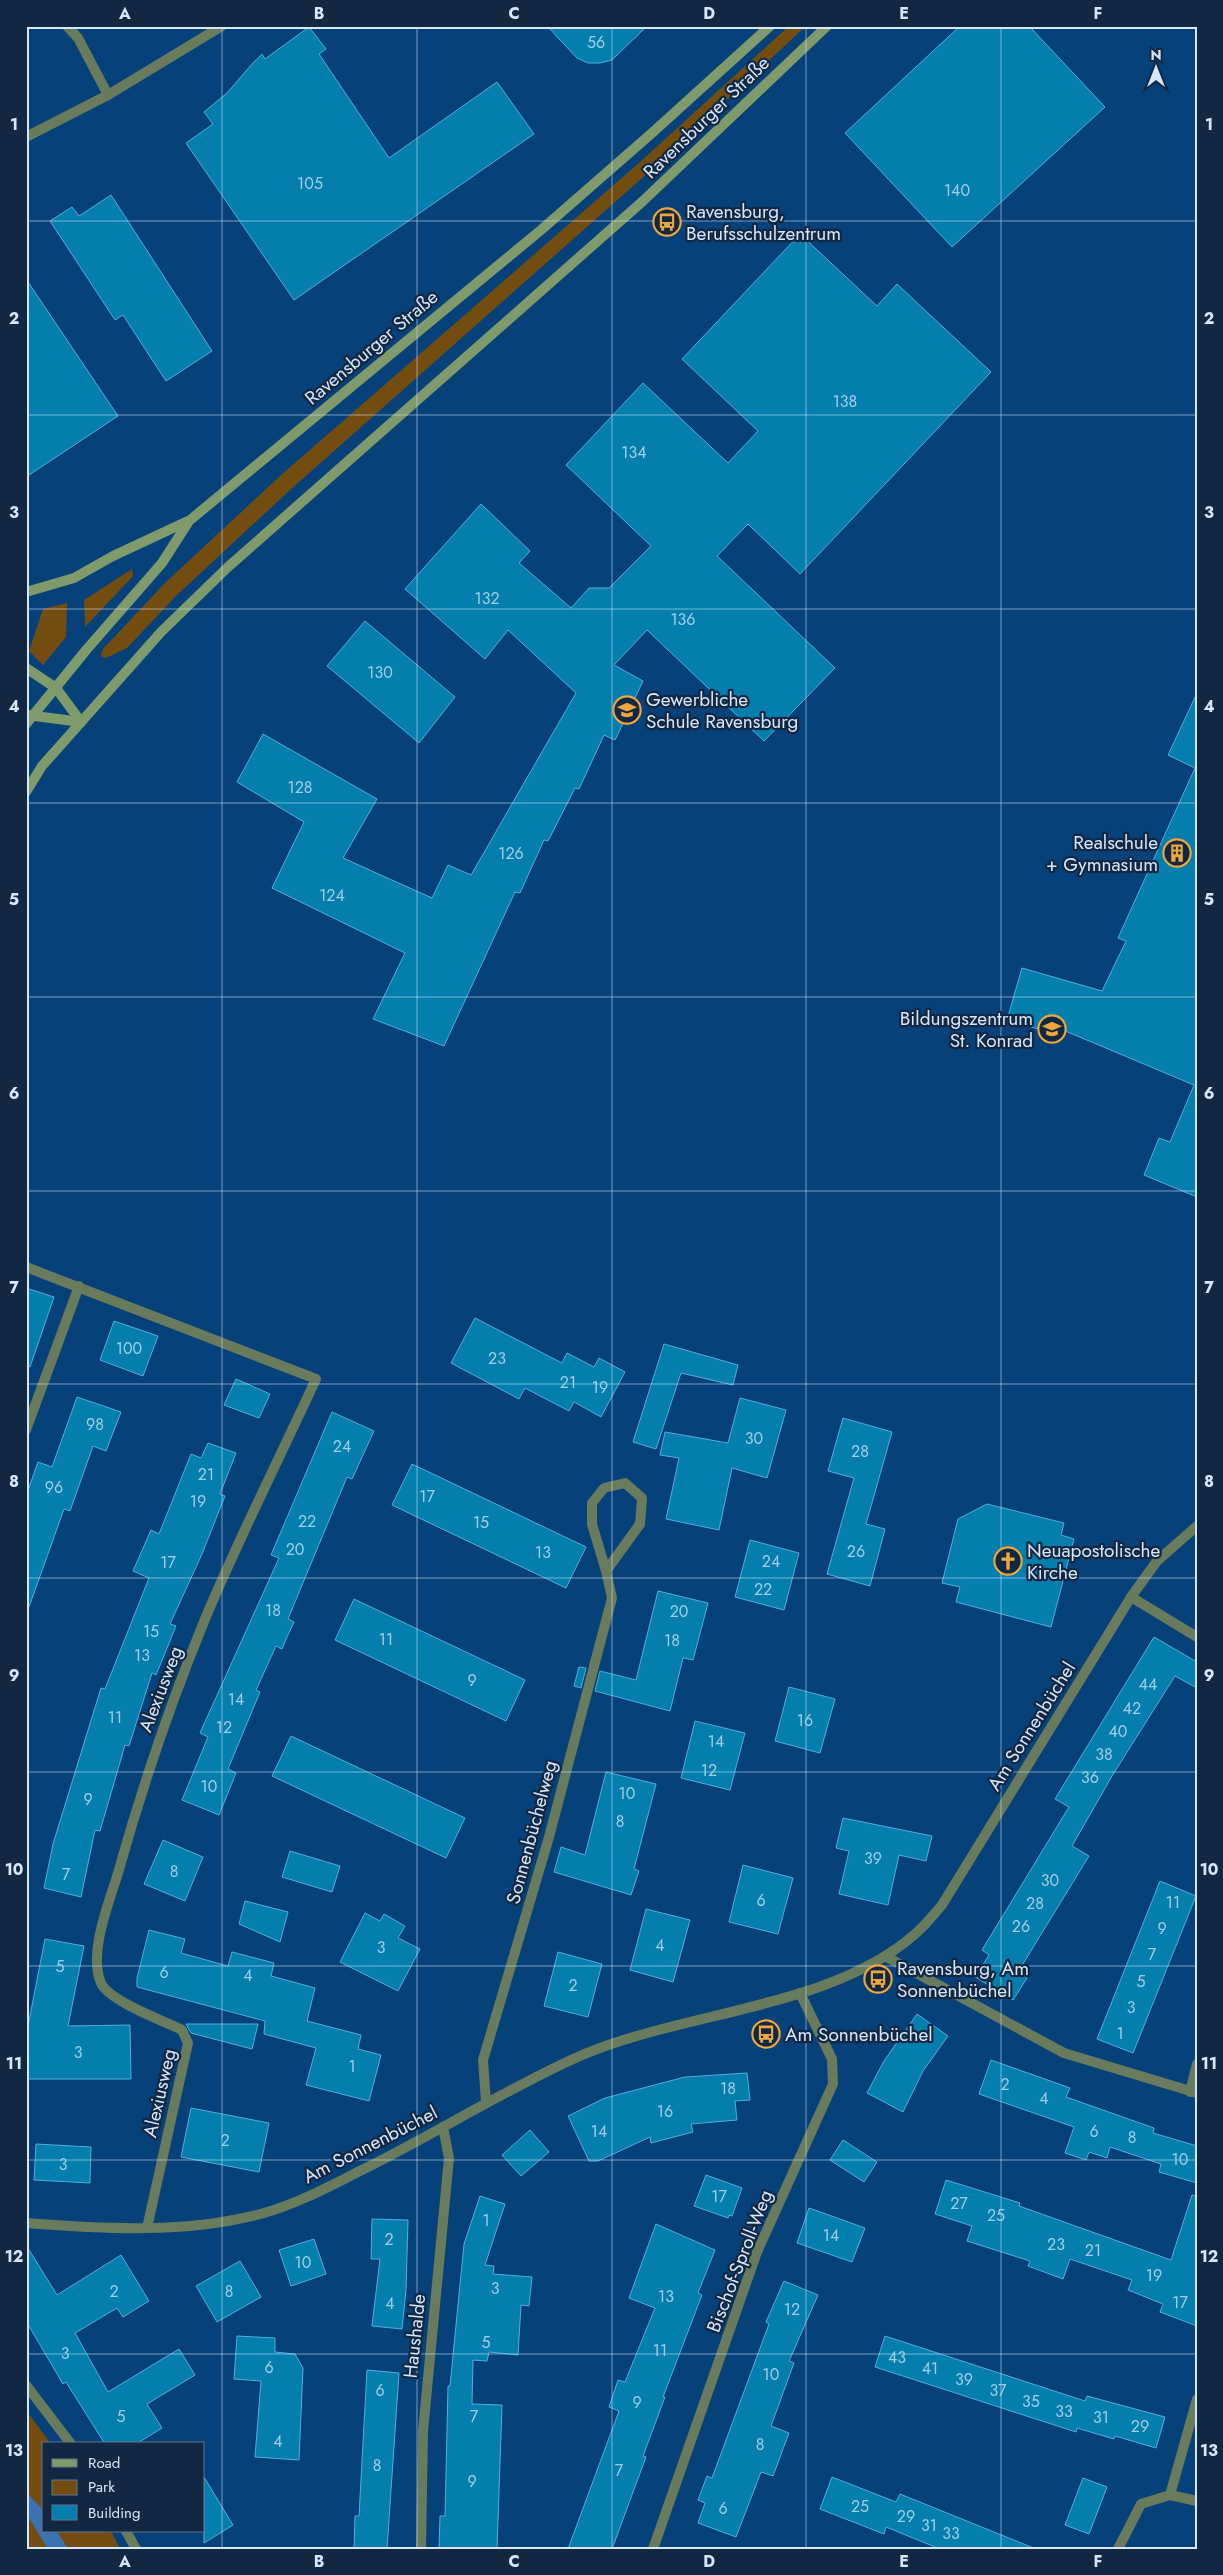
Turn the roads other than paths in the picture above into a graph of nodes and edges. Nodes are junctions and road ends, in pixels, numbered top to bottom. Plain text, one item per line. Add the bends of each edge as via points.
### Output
1 (68, 26) edge
2 (222, 26) edge
3 (770, 26) edge
4 (827, 26) edge
5 (108, 95) junction
6 (26, 137) edge
7 (189, 521) junction
8 (26, 592) edge
9 (26, 668) edge
10 (56, 688) junction
11 (28, 718) edge
12 (81, 722) junction
13 (26, 792) edge
14 (26, 1267) edge
15 (80, 1286) junction
16 (26, 1430) edge
17 (1197, 1526) edge
18 (606, 1571) junction
19 (1131, 1597) junction
20 (1197, 1637) edge
21 (885, 1956) junction
22 (800, 1992) junction
23 (1197, 2064) edge
24 (1193, 2092) edge
25 (486, 2102) junction
26 (443, 2128) junction
27 (26, 2223) edge
28 (147, 2228) junction
29 (26, 2385) edge
30 (1197, 2399) edge
31 (69, 2442) edge
32 (1170, 2495) junction
33 (1197, 2501) edge
34 (127, 2532) edge
35 (136, 2549) edge
36 (421, 2549) edge
37 (653, 2549) edge
38 (1118, 2549) edge

1 - 5 street via 78,38
2 - 5 street
3 - 7 main road, Ravensburger Straße via 541,230
4 - 12 main road, Ravensburger Straße via 643,201 228,567 161,632
5 - 6 street
7 - 8 main road via 74,578
7 - 10 main road, Ravensburger Straße via 162,563
9 - 10 main road
10 - 11 main road, Ravensburger Straße
10 - 12 main road
11 - 12 main road
12 - 13 main road, Ravensburger Straße via 42,766
14 - 15 street
15 - 16 street
15 - 28 street, Alexiusweg via 316,1379 205,1619 158,1745 102,1929 96,1961 101,1985 113,1996 182,2030 188,2043
17 - 19 street, Am Sonnenbüchel via 1157,1561
18 - 18 street, Sonnenbüchelweg via 640,1524 642,1498 625,1483 604,1488 592,1503 592,1524
18 - 25 street, Sonnenbüchelweg via 612,1598 549,1837 483,2060
19 - 20 street
19 - 21 street, Am Sonnenbüchel via 942,1905 915,1934
21 - 22 street, Am Sonnenbüchel via 843,1977
21 - 24 street via 1064,2052
22 - 25 street, Am Sonnenbüchel via 632,2038 574,2059
22 - 37 street, Bischof-Sproll-Weg via 832,2059 833,2084 757,2252
23 - 24 street
25 - 26 street, Am Sonnenbüchel
26 - 28 street, Am Sonnenbüchel via 320,2191 265,2213 208,2225
26 - 36 street, Haushalde via 450,2158 422,2431
27 - 28 street, Am Sonnenbüchel
29 - 31 street
30 - 32 street
32 - 33 street
32 - 38 street via 1141,2504
34 - 35 street

